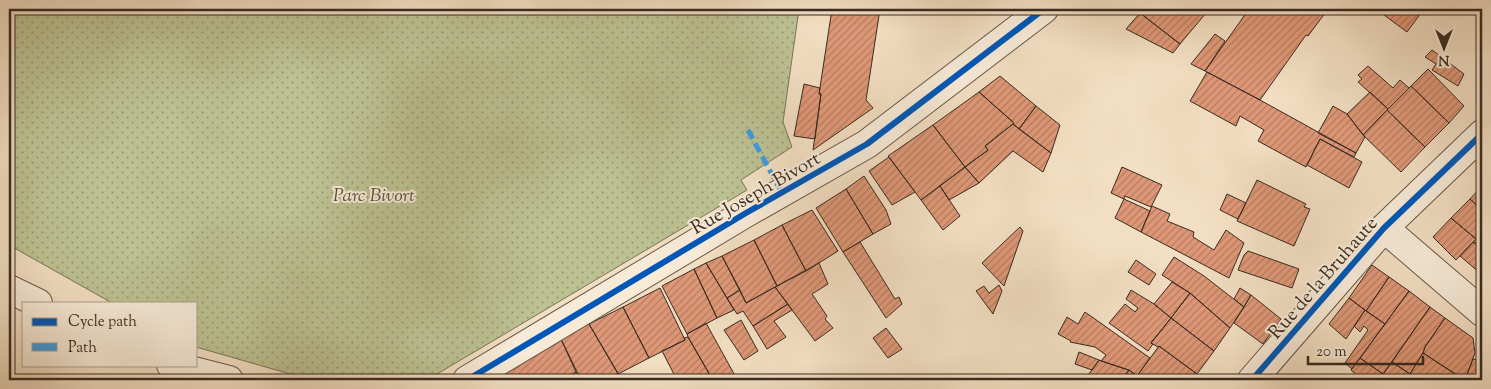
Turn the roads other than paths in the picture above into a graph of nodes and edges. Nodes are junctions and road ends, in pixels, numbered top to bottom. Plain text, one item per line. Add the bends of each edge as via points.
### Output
1 (1044, 9) edge
2 (1482, 134) edge
3 (1384, 228) junction
4 (9, 289) edge
5 (36, 302) edge
6 (1482, 312) edge
7 (175, 366) edge
8 (229, 380) edge
9 (467, 380) edge
10 (1252, 380) edge

1 - 9 street, Rue Joseph Bivort via 867,144
2 - 3 street, Rue de la Bruhaute
3 - 6 street
3 - 10 street, Rue de la Bruhaute
4 - 5 street
7 - 8 street

